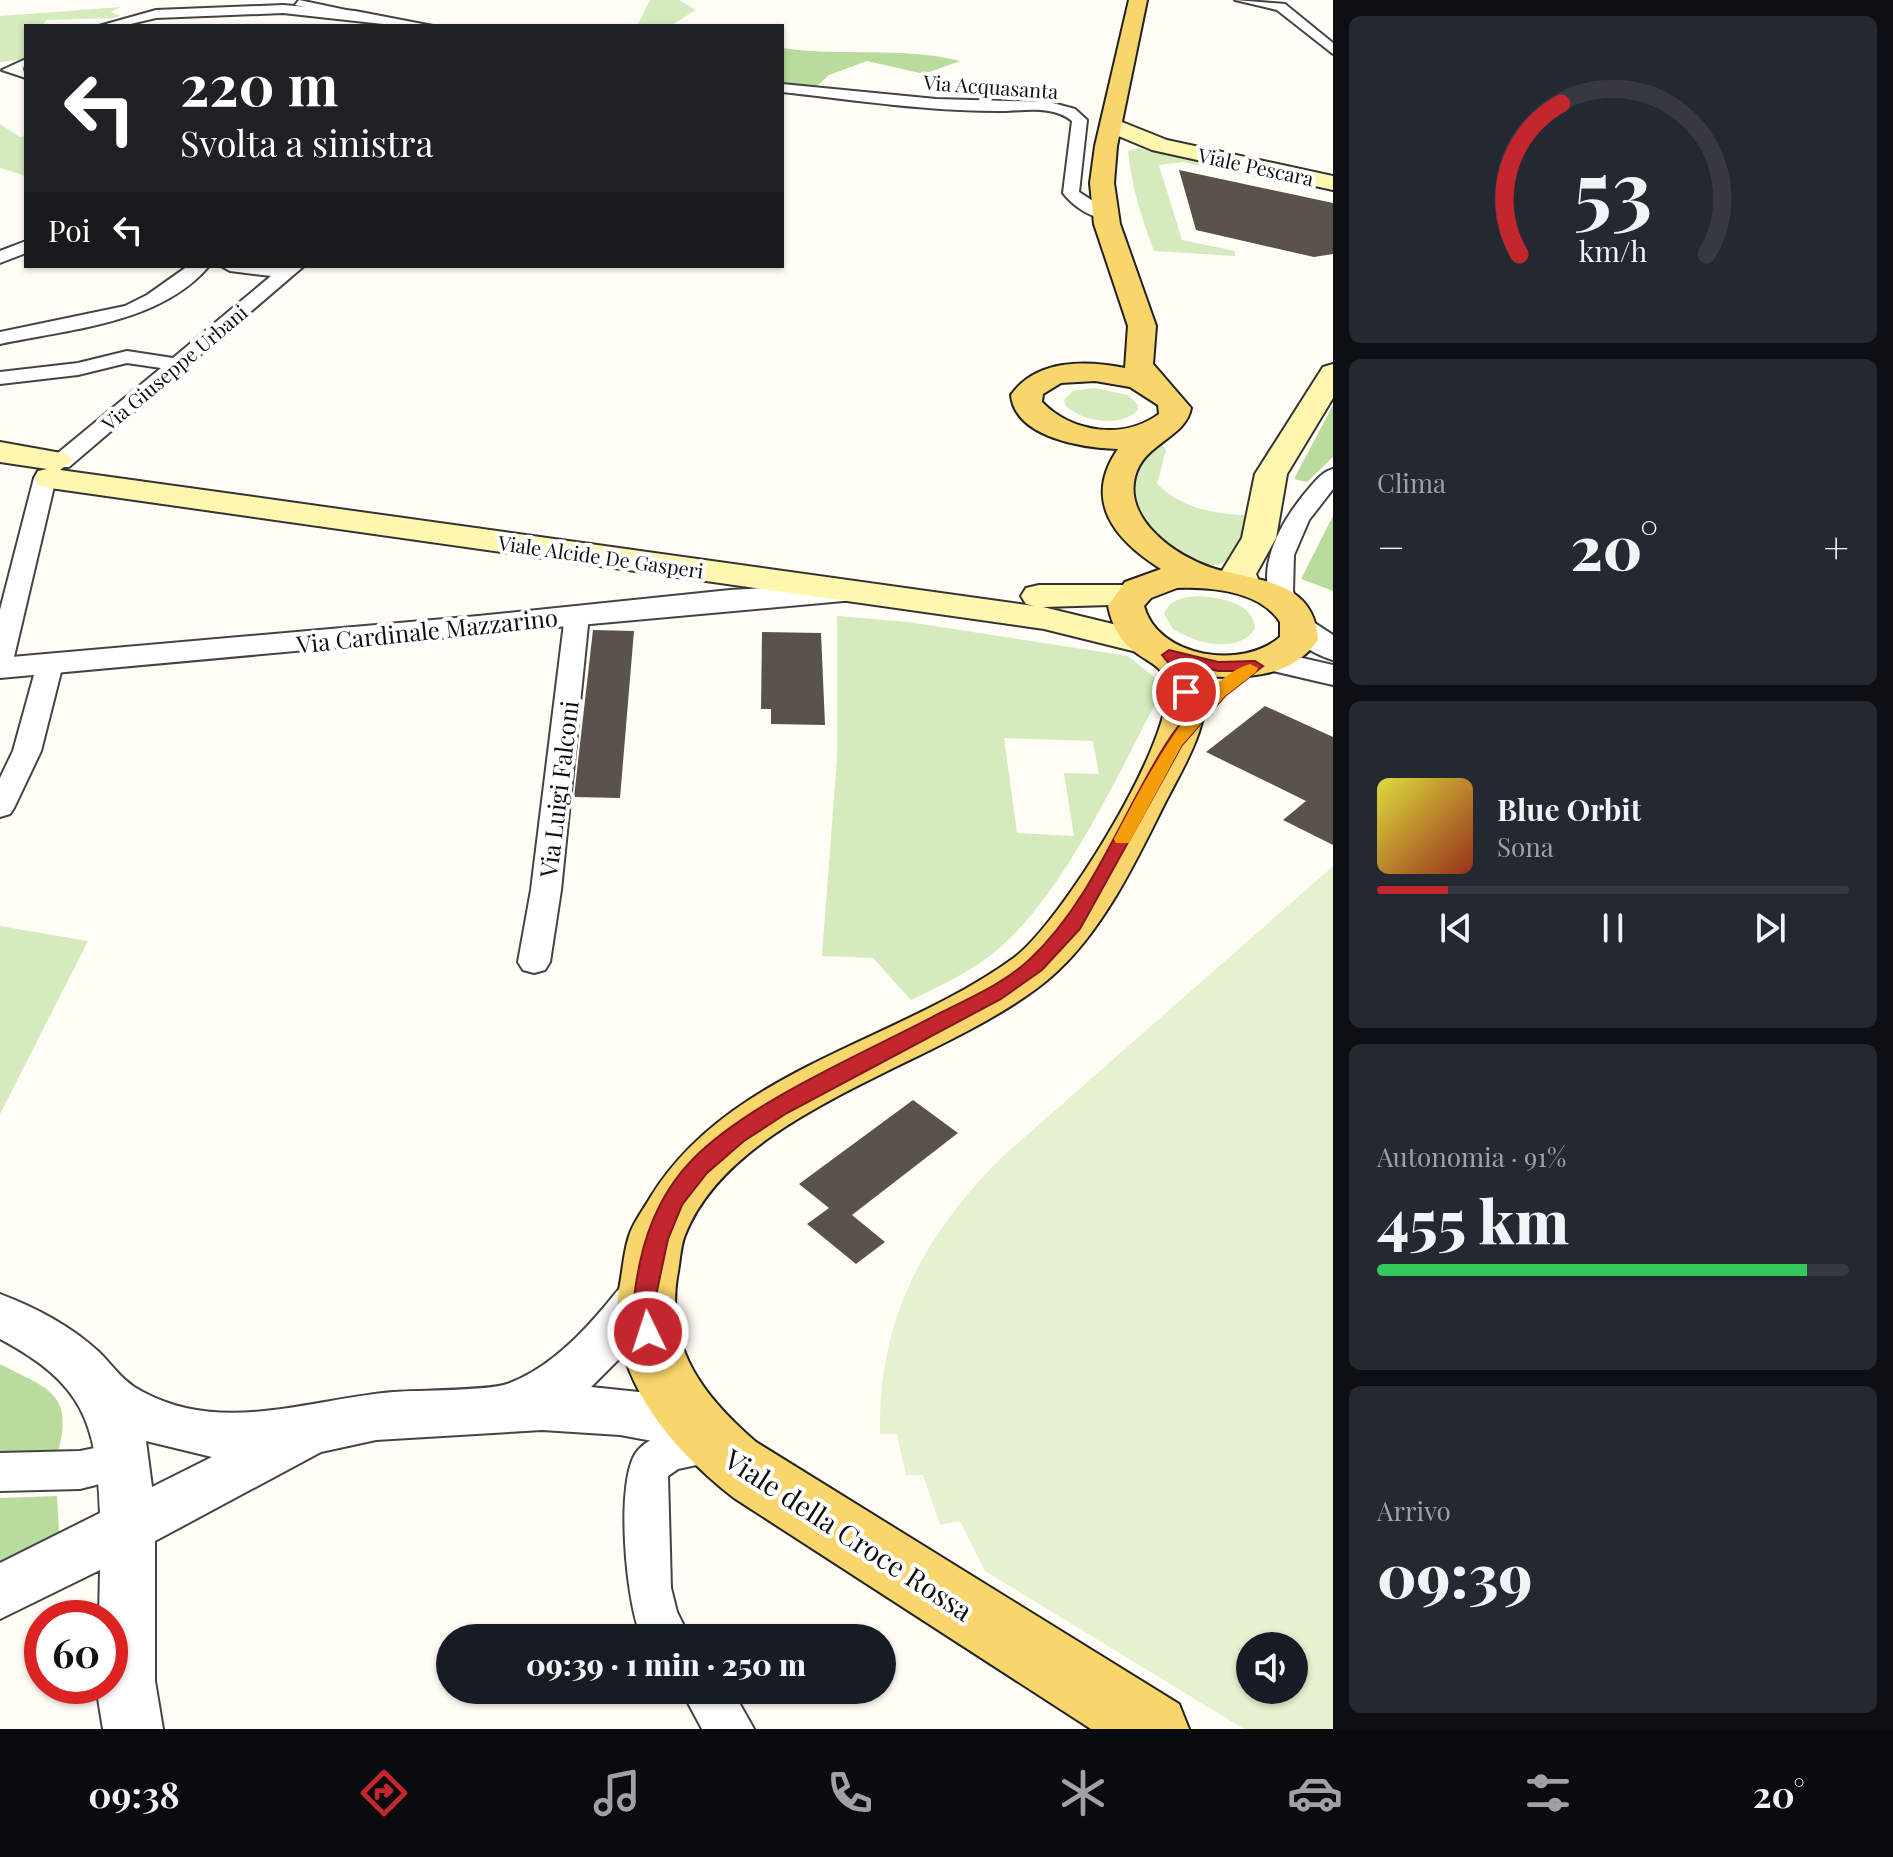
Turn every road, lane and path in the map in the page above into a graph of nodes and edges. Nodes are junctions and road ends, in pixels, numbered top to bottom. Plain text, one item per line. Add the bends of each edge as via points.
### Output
1 (1241, 0) edge
2 (1141, 1) edge
3 (282, 3) edge
4 (113, 24) edge
5 (413, 24) edge
6 (1333, 34) edge
7 (1315, 35) junction
8 (1333, 50) edge
9 (784, 88) edge
10 (1109, 136) junction
11 (1333, 183) edge
12 (1105, 214) junction
13 (0, 241) edge
14 (24, 245) edge
15 (24, 246) edge
16 (0, 258) edge
17 (197, 268) edge
18 (271, 268) edge
19 (291, 269) edge
20 (1142, 331) junction
21 (0, 338) edge
22 (178, 365) junction
23 (1073, 373) junction
24 (1333, 373) edge
25 (0, 378) edge
26 (1158, 389) junction
27 (1065, 430) junction
28 (1151, 433) junction
29 (0, 452) edge
30 (53, 470) junction
31 (0, 471) edge
32 (1333, 476) edge
33 (1201, 576) junction
34 (1242, 583) junction
35 (854, 592) junction
36 (1132, 595) junction
37 (577, 615) junction
38 (1293, 617) junction
39 (1159, 650) junction
40 (1333, 650) edge
41 (0, 661) edge
42 (50, 664) junction
43 (1263, 664) junction
44 (0, 668) edge
45 (1333, 675) edge
46 (1174, 743) junction
47 (0, 808) edge
48 (534, 962) dead end
49 (646, 1291) junction
50 (0, 1315) edge
51 (103, 1395) junction
52 (507, 1408) junction
53 (326, 1428) junction
54 (212, 1433) junction
55 (705, 1436) junction
56 (124, 1461) junction
57 (0, 1472) edge
58 (128, 1527) junction
59 (0, 1592) edge
60 (659, 1624) edge
61 (713, 1704) edge
62 (133, 1729) edge
63 (730, 1729) edge
64 (1154, 1729) edge

1 - 7 street via 1281,7
2 - 10 main road
3 - 4 street via 150,14
3 - 5 street
6 - 7 street
7 - 8 street
9 - 12 street, Via Acquasanta via 983,108 1041,106 1073,113 1080,120 1071,193
10 - 11 main road, Viale Pescara
10 - 12 main road via 1102,183
12 - 20 main road
13 - 14 street
15 - 16 street
17 - 21 street via 131,310
18 - 19 street
19 - 22 street, Via Giuseppe Urbani
20 - 23 main road via 1126,352
20 - 26 main road via 1138,365
22 - 25 street via 127,357
22 - 30 street, Via Giuseppe Urbani
23 - 26 main road via 1119,375
23 - 27 main road via 1042,380 1026,395 1034,414
24 - 34 main road via 1271,474 1257,544 1238,574
26 - 28 main road via 1176,408 1174,418
27 - 28 main road via 1109,438
27 - 36 main road via 1103,466 1109,527
28 - 33 main road via 1125,464 1118,493 1121,514 1139,539
29 - 30 main road, Viale Alcide De Gasperi
30 - 31 main road, Viale Alcide De Gasperi
30 - 35 main road, Viale Alcide De Gasperi
30 - 36 main road, Viale Alcide De Gasperi via 936,585 1050,596
30 - 41 street
32 - 38 street via 1304,512 1280,562 1277,582
33 - 34 main road
33 - 36 main road via 1165,579
34 - 38 main road via 1272,596
35 - 37 street, Via Cardinale Mazzarino
35 - 39 main road, Viale Alcide De Gasperi via 1073,623
36 - 39 main road, Viale della Croce Rossa via 1126,617
37 - 42 street, Via Cardinale Mazzarino
37 - 48 street, Via Luigi Falconi
38 - 40 street
38 - 43 main road, Viale della Croce Rossa via 1295,647
39 - 43 main road via 1218,667
39 - 46 main road, Viale della Croce Rossa via 1181,667 1187,681
42 - 44 street, Via Cardinale Mazzarino
42 - 47 street via 24,758
43 - 45 street
43 - 46 main road, Viale della Croce Rossa via 1220,692
46 - 49 main road, Viale della Croce Rossa via 1073,924 1050,952 994,994 794,1099 715,1152 685,1184 663,1221
49 - 52 street via 618,1329 574,1372
49 - 55 main road, Viale della Croce Rossa via 646,1321 657,1362 681,1409
50 - 51 street via 61,1350
51 - 54 street via 143,1419
51 - 56 street via 118,1426
52 - 53 street via 375,1418
52 - 55 street via 630,1413
53 - 54 street
53 - 58 street
54 - 56 street
55 - 60 street via 655,1459 647,1472 649,1588
55 - 64 main road, Viale della Croce Rossa via 756,1478
56 - 57 street via 80,1470
56 - 58 street
58 - 59 street
58 - 62 street via 125,1699
61 - 63 street

